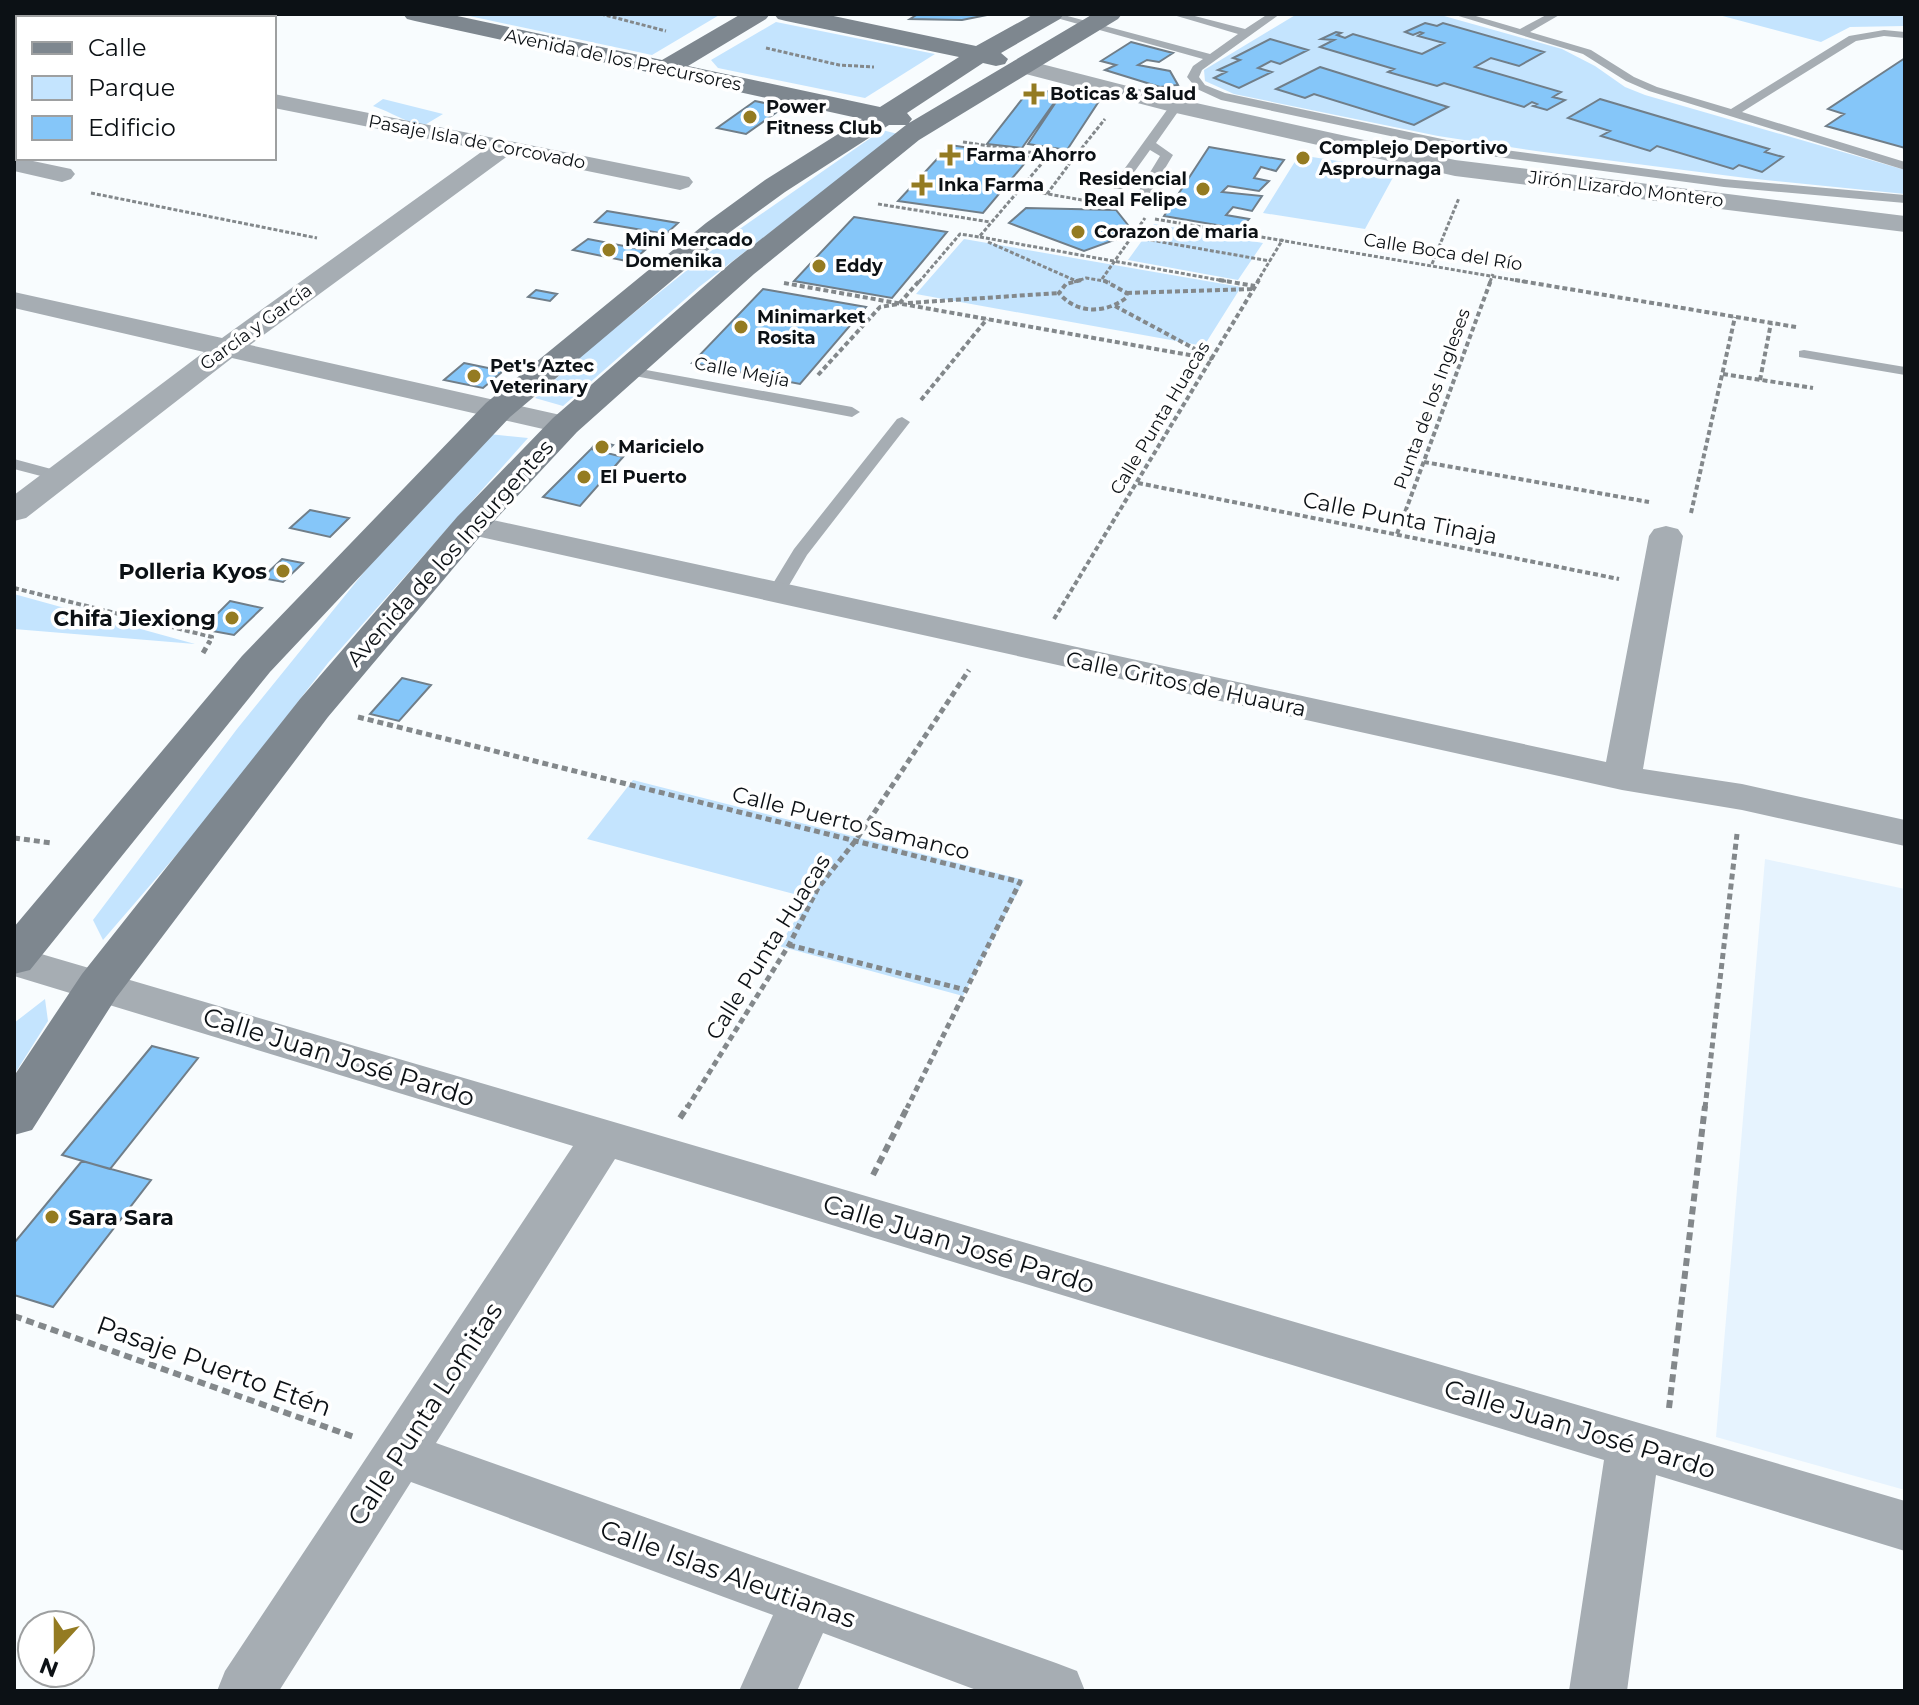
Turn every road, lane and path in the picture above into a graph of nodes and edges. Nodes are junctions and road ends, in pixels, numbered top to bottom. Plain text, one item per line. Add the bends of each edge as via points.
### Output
1 (415, 14) edge
2 (758, 14) edge
3 (786, 14) edge
4 (1052, 14) edge
5 (1275, 14) edge
6 (1457, 14) edge
7 (1556, 14) edge
8 (1176, 17) edge
9 (1101, 19) edge
10 (1155, 31) dead end
11 (1522, 32) junction
12 (1246, 33) junction
13 (1905, 35) edge
14 (1143, 39) junction
15 (979, 55) junction
16 (1209, 57) junction
17 (1022, 66) junction
18 (664, 69) junction
19 (276, 101) edge
20 (1176, 106) junction
21 (1733, 113) junction
22 (884, 116) junction
23 (1107, 118) dead end
24 (940, 133) junction
25 (1149, 144) junction
26 (503, 148) junction
27 (1049, 155) junction
28 (1073, 159) junction
29 (14, 164) edge
30 (1905, 166) edge
31 (1471, 170) junction
32 (62, 174) joint
33 (680, 182) dead end
34 (1118, 186) dead end
35 (1019, 189) junction
36 (1144, 192) dead end
37 (1047, 194) junction
38 (834, 195) junction
39 (1905, 199) edge
40 (1106, 204) dead end
41 (991, 222) junction
42 (1905, 224) edge
43 (979, 237) junction
44 (1132, 237) junction
45 (1283, 239) junction
46 (365, 248) junction
47 (1270, 261) junction
48 (1115, 262) junction
49 (1432, 264) junction
50 (1493, 274) junction
51 (1102, 279) junction
52 (1075, 280) junction
53 (777, 282) dead end
54 (1254, 288) junction
55 (1059, 293) junction
56 (1127, 293) junction
57 (14, 300) edge
58 (899, 304) junction
59 (1115, 306) junction
60 (987, 319) junction
61 (1771, 323) dead end
62 (226, 349) junction
63 (1804, 354) dead end
64 (1212, 359) junction
65 (624, 370) junction
66 (1905, 371) edge
67 (1760, 380) dead end
68 (793, 402) junction
69 (498, 410) junction
70 (852, 412) dead end
71 (902, 422) joint
72 (565, 425) junction
73 (1424, 462) junction
74 (14, 464) edge
75 (60, 476) junction
76 (1138, 483) junction
77 (1694, 510) junction
78 (14, 511) edge
79 (1670, 516) junction
80 (470, 525) junction
81 (1397, 534) junction
82 (1655, 586) junction
83 (14, 588) edge
84 (775, 595) junction
85 (989, 641) junction
86 (1034, 651) junction
87 (203, 653) dead end
88 (314, 708) junction
89 (1622, 778) junction
90 (1742, 797) junction
91 (1905, 833) edge
92 (14, 838) edge
93 (856, 840) junction
94 (41, 841) dead end
95 (789, 945) junction
96 (14, 959) edge
97 (99, 986) junction
98 (966, 990) junction
99 (14, 1116) edge
100 (604, 1137) junction
101 (658, 1153) junction
102 (855, 1212) junction
103 (14, 1316) edge
104 (1648, 1450) junction
105 (400, 1454) junction
106 (1905, 1526) edge
107 (808, 1603) junction
108 (246, 1691) edge
109 (768, 1691) edge
110 (1056, 1691) edge
111 (1598, 1691) edge

1 - 18 main road, Avenida de los Precursores
2 - 18 main road
3 - 15 main road
4 - 9 lane
4 - 15 main road
5 - 12 lane
6 - 11 lane
7 - 11 lane
8 - 12 lane
9 - 14 lane
9 - 17 main road, Avenida de los Insurgentes
10 - 14 lane
11 - 21 lane via 1587,52 1653,89
12 - 16 lane
13 - 21 lane via 1853,38
14 - 16 lane
15 - 17 main road
15 - 22 main road
16 - 39 lane via 1193,77 1221,96 1475,150 1724,183
17 - 20 street, Jirón Lizardo Montero
17 - 24 main road, Avenida de los Insurgentes
18 - 22 main road, Avenida de los Precursores
19 - 26 street, Pasaje Isla de Corcovado
20 - 25 lane
20 - 31 street, Jirón Lizardo Montero
21 - 30 lane
22 - 24 main road, Avenida de los Precursores
22 - 69 main road via 716,229
23 - 28 path
24 - 27 path
24 - 38 main road, Avenida de los Insurgentes
25 - 34 lane
25 - 36 lane via 1167,155
26 - 33 street, Pasaje Isla de Corcovado
26 - 46 street, García y García
27 - 28 path
27 - 35 path
28 - 37 path
29 - 32 street
31 - 42 street, Jirón Lizardo Montero
31 - 49 path
32 - 46 path via 78,191
35 - 37 path
35 - 41 path
37 - 40 path
38 - 41 path
38 - 65 main road, Avenida de los Insurgentes
41 - 43 path
43 - 48 path
43 - 52 path
43 - 58 path via 960,234
44 - 45 path, Calle Boca del Río via 1146,217
44 - 47 path
44 - 48 path
45 - 47 path, Calle Punta Huacas
45 - 49 path, Calle Boca del Río
46 - 62 street, García y García
47 - 54 path, Calle Punta Huacas
48 - 51 path
48 - 54 path
49 - 50 path, Calle Boca del Río
50 - 73 path, Punta de los Ingleses
50 - 77 path, Calle Boca del Río via 1735,317
51 - 52 path
51 - 56 path
52 - 55 path
53 - 58 path
54 - 56 path
54 - 64 path, Calle Punta Huacas
55 - 58 path
55 - 59 path via 1074,307
56 - 59 path
57 - 62 street
58 - 60 path
58 - 68 path via 880,307
59 - 64 path
60 - 64 path
60 - 71 path
61 - 67 path
62 - 69 street
62 - 75 street, García y García
63 - 66 lane
64 - 76 path, Calle Punta Huacas
65 - 68 lane, Calle Mejía
65 - 72 main road, Avenida de los Insurgentes
68 - 70 lane, Calle Mejía
69 - 72 street
69 - 96 main road via 256,664
71 - 84 lane via 800,553
72 - 80 main road, Avenida de los Insurgentes
73 - 79 path
73 - 81 path, Punta de los Ingleses
74 - 75 lane
75 - 78 street, García y García
76 - 81 path, Calle Punta Tinaja
76 - 86 path, Calle Punta Huacas
77 - 79 path
77 - 79 path
79 - 82 street
80 - 84 street, Calle Gritos de Huaura
80 - 88 main road, Avenida de los Insurgentes
81 - 82 path, Calle Punta Tinaja
82 - 89 street
83 - 87 path via 212,637
84 - 85 street, Calle Gritos de Huaura
85 - 86 street, Calle Gritos de Huaura
85 - 93 path, Calle Punta Huacas
86 - 89 street, Calle Gritos de Huaura
88 - 93 path, Calle Puerto Samanco
88 - 97 main road, Avenida de los Insurgentes
89 - 90 street, Calle Gritos de Huaura
90 - 91 street, Calle Gritos de Huaura
90 - 104 path
92 - 94 path
93 - 95 path, Calle Punta Huacas via 818,888
93 - 98 path, Calle Puerto Samanco via 1020,882
95 - 98 path
95 - 101 path, Calle Punta Huacas
96 - 97 street, Calle Juan José Pardo
97 - 99 main road, Avenida de los Insurgentes
97 - 100 street, Calle Juan José Pardo
98 - 102 path, Calle Puerto Samanco
100 - 101 street, Calle Juan José Pardo
100 - 105 street, Calle Punta Lomitas
101 - 102 street, Calle Juan José Pardo
102 - 104 street, Calle Juan José Pardo
103 - 105 path, Pasaje Puerto Etén
104 - 106 street, Calle Juan José Pardo
104 - 111 street
105 - 107 street, Calle Islas Aleutianas
105 - 108 street, Calle Punta Lomitas
107 - 109 street
107 - 110 street, Calle Islas Aleutianas

